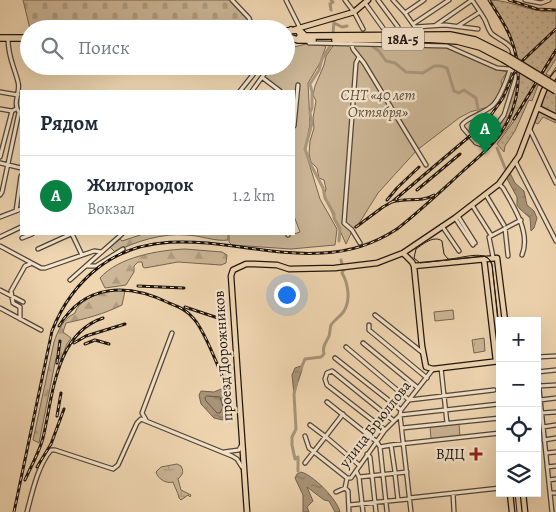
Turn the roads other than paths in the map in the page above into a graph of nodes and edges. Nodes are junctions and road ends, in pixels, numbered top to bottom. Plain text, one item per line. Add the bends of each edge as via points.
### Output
1 (232, 0) edge
2 (286, 0) edge
3 (345, 0) edge
4 (378, 0) edge
5 (393, 0) edge
6 (424, 0) edge
7 (448, 0) edge
8 (472, 0) edge
9 (525, 0) edge
10 (549, 0) edge
11 (367, 1) edge
12 (354, 12) junction
13 (480, 12) junction
14 (405, 13) junction
15 (250, 20) edge
16 (291, 20) edge
17 (413, 24) junction
18 (435, 26) junction
19 (398, 27) dead end
20 (457, 27) junction
21 (383, 28) dead end
22 (363, 29) dead end
23 (478, 29) dead end
24 (295, 32) edge
25 (295, 33) edge
26 (295, 34) edge
27 (0, 39) edge
28 (20, 39) edge
29 (20, 39) edge
30 (8, 40) junction
31 (308, 40) junction
32 (351, 44) junction
33 (359, 57) junction
34 (504, 57) junction
35 (509, 69) junction
36 (556, 74) edge
37 (253, 75) edge
38 (264, 75) edge
39 (262, 78) junction
40 (298, 85) dead end
41 (556, 86) edge
42 (241, 90) edge
43 (253, 90) edge
44 (279, 90) edge
45 (556, 91) edge
46 (0, 92) edge
47 (18, 95) junction
48 (295, 96) edge
49 (16, 108) junction
50 (538, 108) junction
51 (0, 109) edge
52 (12, 111) junction
53 (20, 112) edge
54 (556, 117) edge
55 (530, 130) junction
56 (0, 157) edge
57 (516, 161) junction
58 (0, 164) edge
59 (8, 164) junction
60 (426, 165) dead end
61 (20, 168) edge
62 (556, 183) edge
63 (499, 184) junction
64 (20, 190) edge
65 (0, 194) edge
66 (486, 195) junction
67 (472, 205) junction
68 (20, 209) edge
69 (16, 211) junction
70 (456, 216) junction
71 (0, 217) edge
72 (520, 220) junction
73 (442, 226) junction
74 (505, 226) junction
75 (20, 227) edge
76 (30, 235) edge
77 (69, 235) edge
78 (72, 235) edge
79 (121, 235) edge
80 (490, 236) junction
81 (0, 237) edge
82 (22, 238) dead end
83 (556, 241) edge
84 (360, 243) dead end
85 (474, 244) dead end
86 (0, 246) edge
87 (38, 249) dead end
88 (123, 249) dead end
89 (102, 252) junction
90 (459, 252) dead end
91 (403, 253) junction
92 (82, 255) junction
93 (522, 255) dead end
94 (508, 256) dead end
95 (495, 258) junction
96 (484, 259) junction
97 (31, 264) junction
98 (85, 266) junction
99 (414, 266) junction
100 (70, 280) dead end
101 (0, 290) edge
102 (11, 296) junction
103 (23, 302) dead end
104 (0, 308) edge
105 (374, 316) dead end
106 (503, 317) edge
107 (20, 319) junction
108 (369, 325) dead end
109 (41, 330) dead end
110 (172, 333) dead end
111 (363, 343) dead end
112 (496, 346) edge
113 (346, 347) dead end
114 (423, 354) junction
115 (556, 356) edge
116 (541, 357) edge
117 (335, 358) dead end
118 (496, 361) edge
119 (433, 368) junction
120 (441, 368) junction
121 (541, 370) edge
122 (556, 370) edge
123 (427, 378) junction
124 (556, 384) edge
125 (541, 386) edge
126 (418, 388) junction
127 (494, 390) dead end
128 (443, 396) junction
129 (556, 398) edge
130 (409, 400) junction
131 (541, 400) edge
132 (328, 402) dead end
133 (496, 405) edge
134 (445, 410) junction
135 (556, 412) edge
136 (401, 413) junction
137 (541, 413) joint
138 (343, 414) junction
139 (496, 418) edge
140 (146, 420) junction
141 (394, 421) junction
142 (447, 423) junction
143 (310, 425) dead end
144 (556, 425) edge
145 (543, 427) junction
146 (402, 428) junction
147 (385, 430) junction
148 (496, 433) edge
149 (304, 436) dead end
150 (326, 437) junction
151 (556, 438) edge
152 (544, 440) junction
153 (377, 442) junction
154 (242, 443) junction
155 (403, 443) junction
156 (391, 445) junction
157 (380, 447) junction
158 (224, 452) junction
159 (313, 452) junction
160 (556, 452) edge
161 (546, 453) junction
162 (367, 454) junction
163 (304, 463) dead end
164 (358, 465) junction
165 (556, 466) edge
166 (547, 467) junction
167 (244, 469) junction
168 (356, 471) junction
169 (406, 472) junction
170 (395, 473) junction
171 (383, 474) junction
172 (371, 476) junction
173 (359, 477) junction
174 (346, 478) junction
175 (556, 479) edge
176 (549, 480) junction
177 (345, 488) junction
178 (496, 488) edge
179 (336, 492) dead end
180 (453, 493) junction
181 (550, 493) junction
182 (556, 493) edge
183 (510, 497) edge
184 (523, 497) edge
185 (409, 498) junction
186 (398, 500) junction
187 (387, 501) junction
188 (374, 503) junction
189 (362, 504) junction
190 (349, 505) junction
191 (554, 507) edge
192 (27, 512) edge
193 (247, 512) edge
194 (349, 512) edge
195 (363, 512) edge
196 (376, 512) edge
197 (388, 512) edge
198 (411, 512) edge
199 (454, 512) edge
200 (512, 512) edge
201 (524, 512) edge
202 (552, 512) edge

1 - 15 street
2 - 16 street
3 - 12 street
4 - 19 street
5 - 14 street
6 - 14 street
7 - 17 street
8 - 13 street
8 - 18 street
9 - 10 street via 541,3
11 - 12 main road
11 - 21 street
12 - 22 street
12 - 24 main road via 308,25
13 - 20 street
13 - 35 street via 492,34 512,50
14 - 17 street
17 - 18 street via 415,27
18 - 20 street
20 - 23 street
25 - 34 highway, 18А-5 via 312,36 450,35 481,43
26 - 31 highway, 18А-5
27 - 28 highway
27 - 30 highway
29 - 30 highway
30 - 47 street via 8,54 19,83
31 - 32 street via 310,43
31 - 34 highway, 18А-5 via 450,40 473,44
32 - 33 street
32 - 35 street via 447,46 498,68
33 - 60 street
33 - 84 street via 344,223
34 - 41 highway, 18А-5, bridge
34 - 45 highway, 18А-5, bridge
35 - 35 street via 516,73 516,77 505,111 485,143 479,144 463,128 463,123 492,106 503,91
36 - 50 main road, проезд Дорожников
37 - 42 street
38 - 39 street
39 - 43 street
39 - 44 street
40 - 48 street
46 - 47 street
47 - 49 street
49 - 52 street
49 - 53 street
50 - 54 main road
50 - 55 main road, проезд Дорожников
51 - 52 street
52 - 56 street
53 - 59 street
55 - 57 main road, проезд Дорожников
55 - 62 street
57 - 63 main road, проезд Дорожников
57 - 83 street
58 - 59 street
59 - 61 street
59 - 65 street
63 - 66 main road, проезд Дорожников
63 - 72 street
64 - 69 street
66 - 67 main road, проезд Дорожников
66 - 74 street
67 - 70 main road, проезд Дорожников
67 - 80 street
68 - 69 street
69 - 71 street
70 - 73 main road, проезд Дорожников
70 - 85 street
72 - 74 street
72 - 93 street via 524,239
73 - 90 street
73 - 91 main road, проезд Дорожников
74 - 80 street
74 - 94 street
75 - 81 street
76 - 82 street
77 - 87 street
78 - 92 street
79 - 89 street
80 - 95 street
86 - 97 street
88 - 98 street via 96,266
89 - 92 street via 94,250
89 - 98 street
91 - 99 main road
91 - 154 main road, проезд Дорожников via 378,263 328,269 246,264 233,270
92 - 97 street via 45,268
95 - 96 main road
95 - 106 main road
96 - 99 main road
96 - 112 main road
97 - 102 street via 21,271
98 - 100 street
99 - 114 main road
101 - 102 street
102 - 103 street
102 - 107 street via 13,303 20,307
104 - 107 street
105 - 114 street
107 - 109 street
108 - 123 street via 369,330
110 - 140 street via 142,413
111 - 126 street
113 - 130 street
114 - 119 main road via 425,366
115 - 116 street
117 - 136 street
118 - 120 main road
119 - 120 main road
119 - 123 street, улица Брюллова
120 - 128 street
121 - 122 street
123 - 126 street, улица Брюллова
124 - 125 street
126 - 130 street, улица Брюллова
127 - 128 street
128 - 130 street
128 - 134 street
129 - 131 street
130 - 136 street, улица Брюллова
132 - 138 street
133 - 134 street
134 - 136 street
134 - 142 street
135 - 137 street
136 - 141 street, улица Брюллова
136 - 146 street
137 - 145 street
138 - 150 street
138 - 153 street
139 - 142 street
140 - 158 street
140 - 192 street via 141,419 137,423 118,465 113,469 51,450 42,465
141 - 147 street, улица Брюллова
141 - 147 street via 332,371 327,373 326,383
142 - 146 street
143 - 150 street
144 - 145 street
145 - 152 street
146 - 155 street
147 - 153 street, улица Брюллова
148 - 155 street
149 - 159 street
150 - 159 street
150 - 164 street
151 - 152 street
152 - 161 street
153 - 157 street
153 - 162 street, улица Брюллова
154 - 158 street via 239,450
154 - 167 main road, проезд Дорожников
155 - 156 street
155 - 169 street
156 - 157 street
156 - 170 street
157 - 171 street
158 - 167 street via 237,459
159 - 163 street
159 - 174 street
160 - 161 street
161 - 166 street
162 - 164 street, улица Брюллова
162 - 172 street
164 - 168 street, улица Брюллова
165 - 166 street
166 - 176 street
167 - 193 main road, проезд Дорожников
168 - 173 street
168 - 174 street, улица Брюллова
169 - 170 street
169 - 185 street
170 - 171 street
170 - 186 street
171 - 172 street
171 - 187 street
172 - 173 street
172 - 188 street
173 - 189 street
174 - 177 street, улица Брюллова
175 - 176 street
176 - 181 street
177 - 179 street, улица Брюллова
177 - 190 street
178 - 180 street
180 - 185 street
180 - 199 street
181 - 182 street
181 - 191 street
183 - 200 main road
184 - 201 main road
185 - 186 street
185 - 198 street
186 - 187 street
187 - 188 street
187 - 197 street
188 - 189 street
188 - 196 street
189 - 190 street
189 - 195 street
190 - 194 street
191 - 202 street

